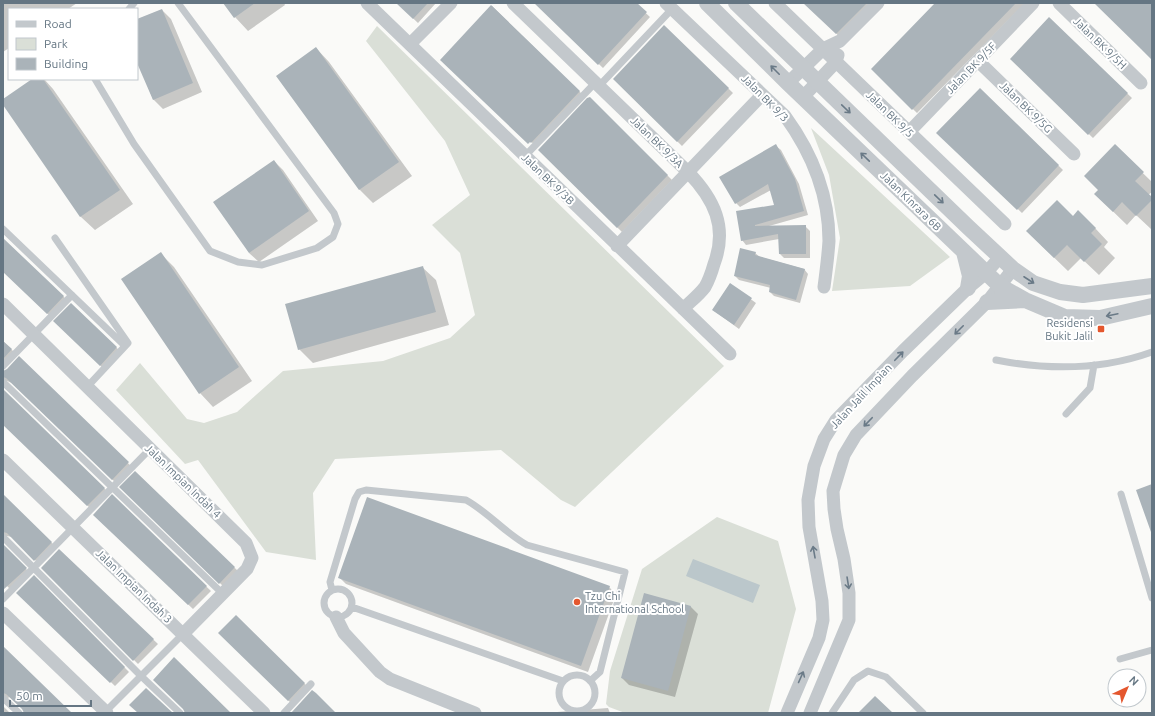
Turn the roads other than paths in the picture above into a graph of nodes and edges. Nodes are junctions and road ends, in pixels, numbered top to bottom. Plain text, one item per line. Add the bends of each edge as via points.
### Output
1 (178, 3) edge
2 (367, 3) edge
3 (451, 3) edge
4 (513, 3) edge
5 (707, 3) edge
6 (736, 3) edge
7 (775, 3) edge
8 (878, 3) edge
9 (1033, 3) edge
10 (1059, 3) edge
11 (672, 5) edge
12 (840, 41) junction
13 (410, 44) junction
14 (823, 49) junction
15 (978, 61) junction
16 (836, 62) junction
17 (804, 67) junction
18 (96, 80) edge
19 (818, 81) junction
20 (788, 82) junction
21 (1141, 83) dead end
22 (597, 84) junction
23 (762, 95) junction
24 (803, 97) junction
25 (909, 132) junction
26 (1074, 154) dead end
27 (525, 156) junction
28 (688, 172) junction
29 (1005, 224) dead end
30 (3, 229) edge
31 (55, 238) dead end
32 (617, 246) junction
33 (964, 252) junction
34 (1000, 257) junction
35 (1013, 270) junction
36 (986, 273) junction
37 (1151, 285) edge
38 (1000, 286) junction
39 (824, 287) dead end
40 (968, 288) junction
41 (72, 295) junction
42 (1025, 300) junction
43 (987, 302) junction
44 (3, 304) edge
45 (1152, 306) edge
46 (683, 309) junction
47 (34, 334) junction
48 (125, 346) junction
49 (1152, 352) edge
50 (730, 354) dead end
51 (996, 360) dead end
52 (1094, 365) junction
53 (3, 366) edge
54 (3, 382) edge
55 (87, 387) junction
56 (1066, 414) dead end
57 (150, 449) junction
58 (3, 460) edge
59 (112, 488) junction
60 (1121, 494) dead end
61 (73, 528) junction
62 (3, 538) edge
63 (34, 568) junction
64 (332, 590) junction
65 (223, 594) junction
66 (1152, 598) edge
67 (3, 599) edge
68 (352, 607) junction
69 (3, 613) edge
70 (336, 617) junction
71 (183, 634) junction
72 (1152, 650) edge
73 (1120, 659) dead end
74 (141, 676) junction
75 (563, 681) junction
76 (590, 681) junction
77 (311, 684) dead end
78 (3, 698) edge
79 (588, 710) edge
80 (570, 711) edge
81 (105, 712) edge
82 (19, 713) edge
83 (180, 713) edge
84 (264, 713) edge
85 (284, 713) edge
86 (475, 713) edge
87 (787, 713) edge
88 (810, 713) edge
89 (832, 713) edge
90 (923, 713) edge

1 - 18 lane via 334,213 338,224 333,237 317,248 262,265 238,262 210,250 134,144
2 - 13 street, Jalan BK 9/3B
3 - 13 street
4 - 22 street, Jalan BK 9/3A
20 -> 5 street, Jalan Kinrara 6B
6 - 17 street, Jalan Kinrara 6B
7 - 14 street, Jalan BK 9/5
8 - 12 street
9 - 15 street, Jalan BK 9/5F
10 - 21 street, Jalan BK 9/5H
11 - 22 lane
11 - 23 street, Jalan BK 9/3
12 - 14 street
12 - 16 street
13 - 27 street, Jalan BK 9/3B
14 - 16 street, Jalan BK 9/5
14 - 17 street
15 - 25 street, Jalan BK 9/5F
15 - 26 street, Jalan BK 9/5G
16 - 19 street
16 - 25 street, Jalan BK 9/5
17 - 19 street, Jalan Kinrara 6B
17 - 20 street
19 - 24 street
19 -> 34 street, Jalan Kinrara 6B
20 - 24 street, Jalan Kinrara 6B
22 - 27 lane
22 - 28 street, Jalan BK 9/3A
23 - 28 street
23 - 39 street, Jalan BK 9/3 via 785,116 800,137 819,178 829,241
33 -> 24 street, Jalan Kinrara 6B
25 - 29 street, Jalan BK 9/5
27 - 32 street, Jalan BK 9/3B
28 - 32 street
28 - 46 street, Jalan BK 9/3A via 699,184 715,211 720,229 720,247 705,286
30 - 41 lane
31 - 48 lane via 128,343
32 - 46 street, Jalan BK 9/3B
33 - 36 street, Jalan Kinrara 6B
33 - 40 street via 970,276
34 - 35 street, Jalan Kinrara 6B
34 - 36 street, Jalan Jalil Impian
35 -> 37 street, Jalan Kinrara 6B via 1041,287 1070,294 1083,295
35 - 38 street, Jalan Jalil Impian
36 - 38 street, Jalan Kinrara 6B
36 - 40 street, Jalan Jalil Impian
38 - 42 street, Jalan Kinrara 6B
38 - 43 street, Jalan Jalil Impian
87 -> 40 street, Jalan Jalil Impian via 823,620 809,527 808,500 814,466 824,439 836,420
41 - 47 lane
41 - 48 lane
42 - 43 street
45 -> 42 street, Jalan Kinrara 6B via 1100,318 1065,316
43 -> 88 street, Jalan Jalil Impian via 856,435 844,455 833,491 849,593 849,620
44 - 47 street, Jalan Impian Indah 4
46 - 50 street, Jalan BK 9/3B
47 - 53 lane
47 - 55 street, Jalan Impian Indah 4
48 - 55 lane
49 - 52 lane via 1121,361
51 - 52 lane via 1046,367
52 - 56 lane via 1090,388
54 - 59 lane
55 - 57 street, Jalan Impian Indah 4
57 - 59 lane
57 - 65 street, Jalan Impian Indah 4 via 246,543 252,558 247,569
58 - 61 street, Jalan Impian Indah 3
59 - 61 lane
59 - 65 lane
60 - 66 lane
61 - 63 lane
61 - 71 street, Jalan Impian Indah 3
62 - 63 lane
63 - 67 lane
63 - 74 lane
64 - 68 lane via 341,589 349,594
64 - 70 lane via 326,596 325,605
64 - 76 lane via 330,582 359,492 366,490 466,500 477,506 514,538 527,545 625,572 600,672
65 - 71 street, Jalan Impian Indah 4
68 - 70 lane via 344,616
68 - 75 lane
69 - 81 street
70 - 86 street via 344,633 380,672 390,679
71 - 74 lane
71 - 84 street, Jalan Impian Indah 3
72 - 73 lane
74 - 81 lane
74 - 83 lane
75 - 76 lane via 574,675 580,675
75 - 80 lane via 560,697
76 - 79 lane via 595,692
77 - 85 lane
78 - 82 lane
79 - 80 lane
89 - 90 lane via 854,680 868,671 886,676

